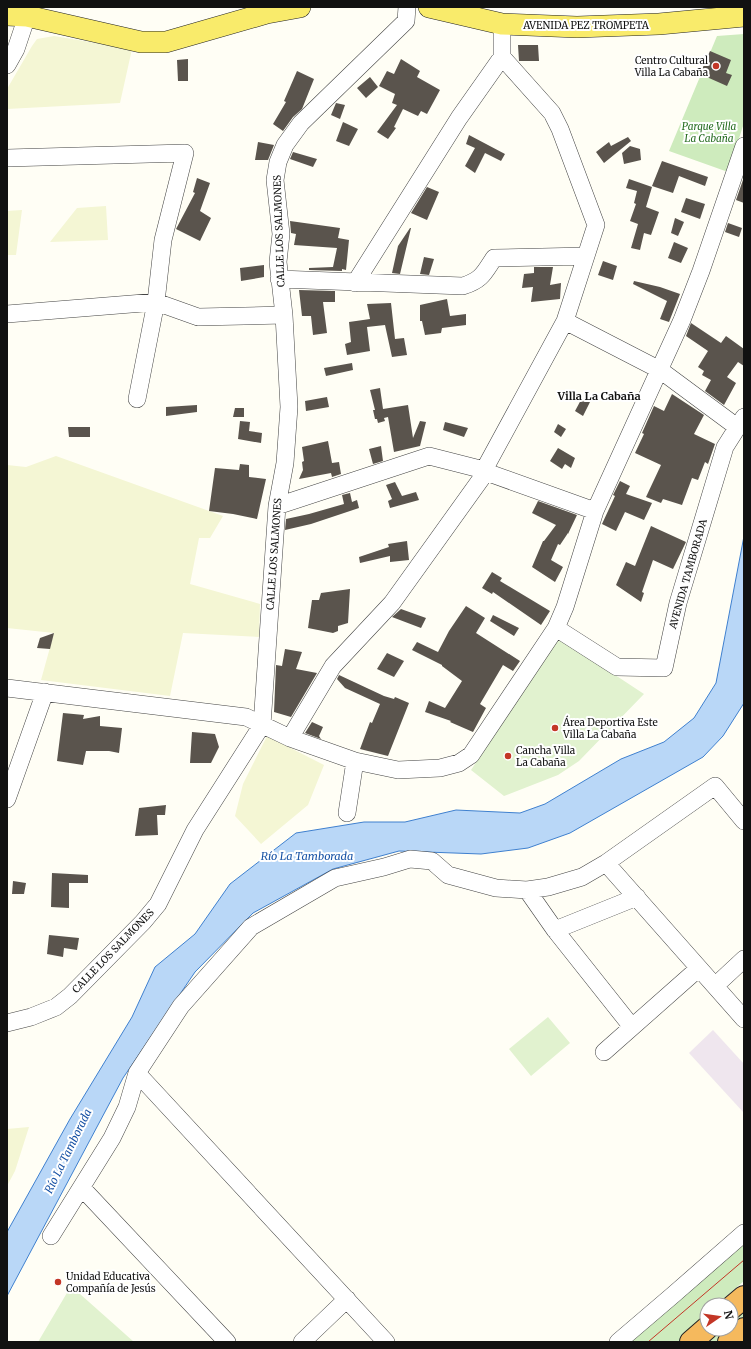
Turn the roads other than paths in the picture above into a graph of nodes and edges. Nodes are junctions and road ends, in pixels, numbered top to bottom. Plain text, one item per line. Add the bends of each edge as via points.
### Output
1 (300, 7) edge
2 (407, 7) edge
3 (429, 7) edge
4 (17, 16) edge
5 (744, 16) edge
6 (502, 24) junction
7 (502, 57) junction
8 (7, 65) edge
9 (743, 152) edge
10 (7, 158) edge
11 (586, 256) junction
12 (279, 279) junction
13 (355, 283) junction
14 (156, 302) junction
15 (7, 314) edge
16 (284, 315) junction
17 (565, 321) junction
18 (660, 370) junction
19 (137, 399) dead end
20 (740, 422) edge
21 (485, 471) junction
22 (277, 506) junction
23 (595, 511) junction
24 (556, 628) junction
25 (7, 688) edge
26 (45, 692) junction
27 (262, 725) junction
28 (290, 738) junction
29 (355, 760) junction
30 (7, 798) edge
31 (347, 813) dead end
32 (744, 821) edge
33 (606, 863) junction
34 (527, 890) junction
35 (637, 897) junction
36 (555, 930) junction
37 (744, 959) edge
38 (699, 968) junction
39 (715, 986) junction
40 (744, 1018) edge
41 (7, 1023) edge
42 (632, 1026) junction
43 (604, 1052) dead end
44 (137, 1073) junction
45 (82, 1188) junction
46 (744, 1233) edge
47 (51, 1236) dead end
48 (347, 1299) junction
49 (744, 1329) edge
50 (699, 1335) edge
51 (227, 1342) edge
52 (302, 1342) edge
53 (386, 1342) edge
54 (618, 1342) edge
55 (691, 1342) edge
56 (729, 1342) edge

1 - 4 main road via 267,13 166,42 141,42
2 - 12 street, CALLE LOS SALMONES via 406,21 301,122 285,145 278,162 275,180 281,234
3 - 6 main road, AVENIDA PEZ TROMPETA
4 - 8 street via 16,49
5 - 6 main road, AVENIDA PEZ TROMPETA via 659,24 577,27
6 - 7 street
7 - 11 street via 552,113 560,129 596,225
7 - 13 street via 459,118
9 - 18 street via 701,271
10 - 14 street via 185,153 163,240
11 - 13 street via 494,258 481,277 463,286
11 - 17 street
12 - 13 street
12 - 16 street, CALLE LOS SALMONES
14 - 15 street
14 - 16 street via 198,317
14 - 19 street
16 - 22 street, CALLE LOS SALMONES via 289,407 285,463
17 - 18 street
17 - 21 street
18 - 20 street
18 - 23 street
20 - 24 street, AVENIDA TAMBORADA via 725,447 678,603 664,668 617,668
21 - 22 street via 428,456
21 - 23 street
21 - 28 street via 392,603 333,666
22 - 27 street, CALLE LOS SALMONES
23 - 24 street
24 - 29 street via 471,755 465,759 440,768 398,770
25 - 26 street
26 - 27 street via 246,717
26 - 30 street
27 - 28 street
27 - 41 street, CALLE LOS SALMONES via 195,830 158,904 143,922 56,1007
28 - 29 street
29 - 31 street
32 - 33 street via 715,786
33 - 34 street via 582,877
33 - 35 street
34 - 36 street
34 - 44 street via 496,888 475,883 448,875 432,861 410,859 335,878 251,927 182,1006
35 - 36 street
35 - 38 street
36 - 42 street
37 - 39 street
38 - 39 street
38 - 42 street
39 - 40 street
42 - 43 street
44 - 45 street via 127,1107
44 - 48 street
45 - 47 street
45 - 51 street
46 - 54 street
48 - 52 street
48 - 53 street
49 - 56 highway
50 - 55 highway

